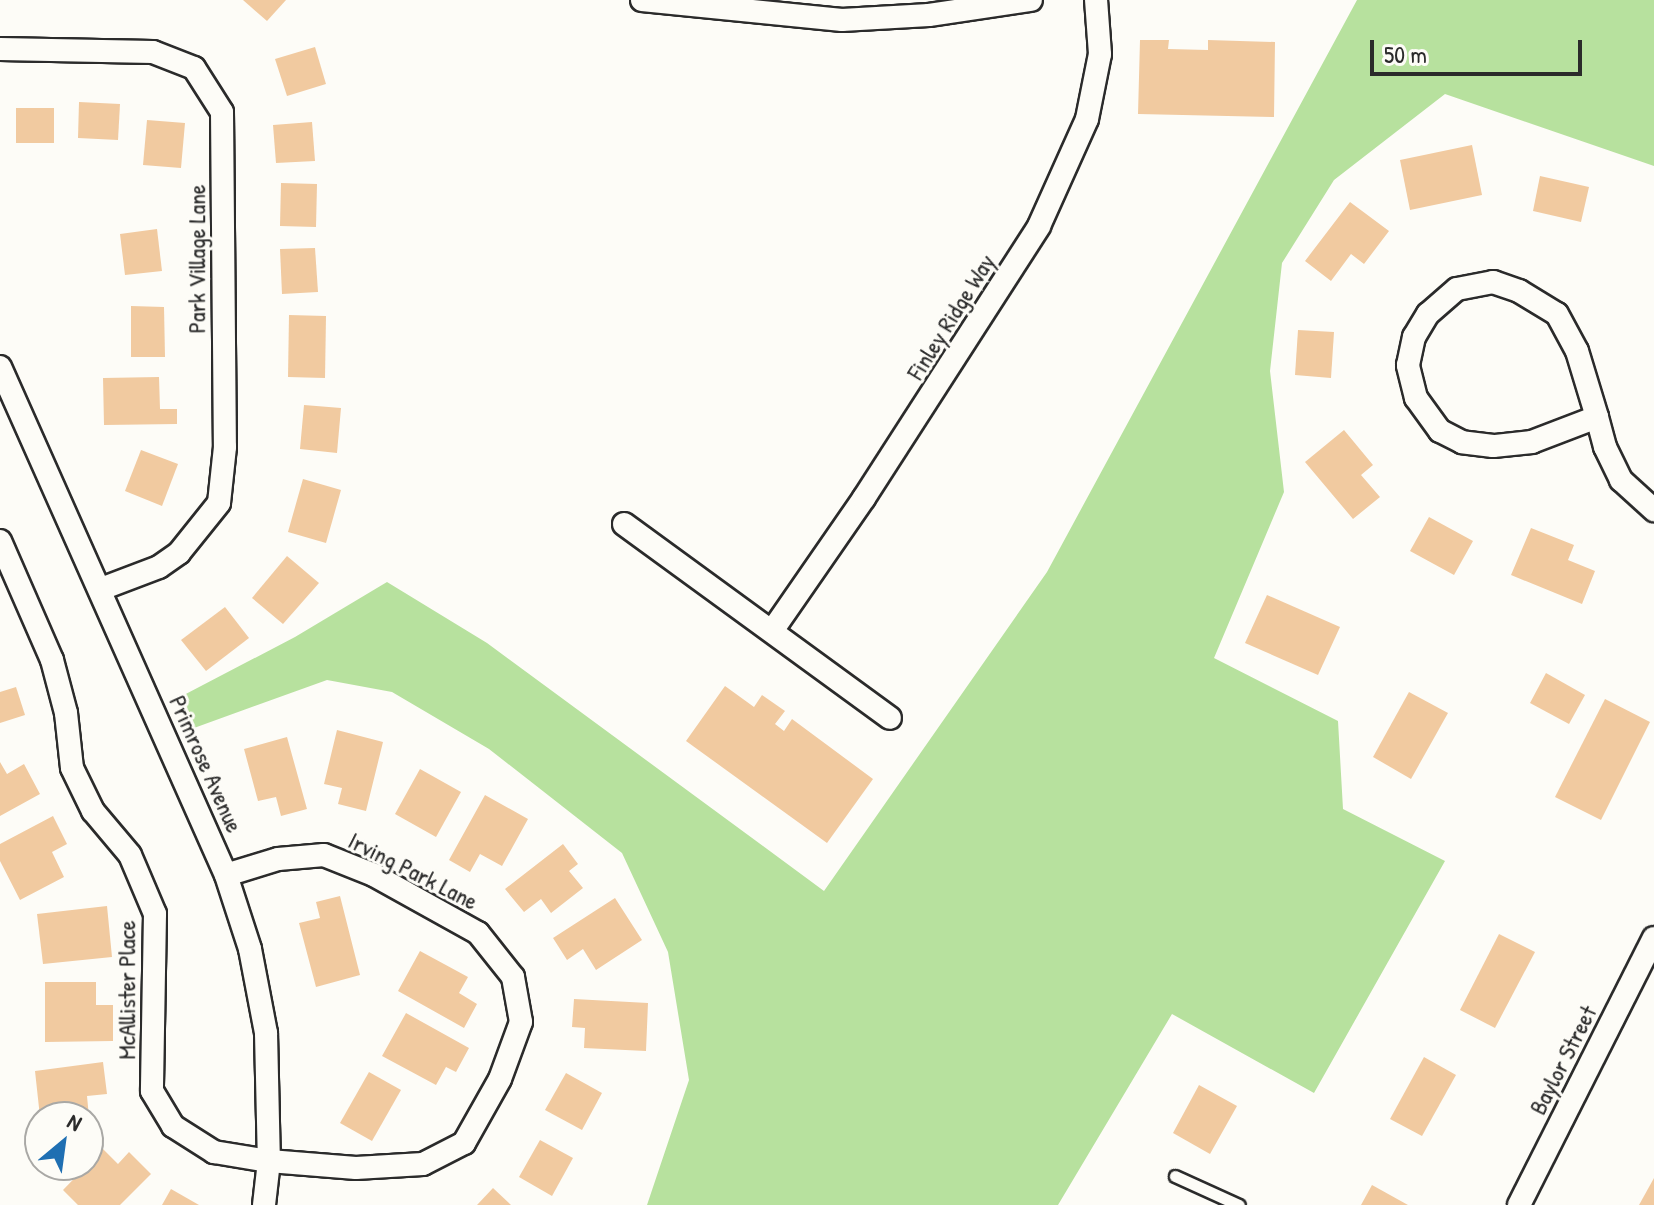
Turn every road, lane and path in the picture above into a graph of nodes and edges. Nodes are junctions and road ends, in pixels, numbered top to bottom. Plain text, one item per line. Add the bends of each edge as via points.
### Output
1 (642, 0) edge
2 (1031, 0) edge
3 (1096, 0) edge
4 (0, 49) edge
5 (1, 374) edge
6 (1597, 417) junction
7 (1654, 510) edge
8 (624, 524) dead end
9 (0, 541) edge
10 (101, 589) junction
11 (772, 631) junction
12 (890, 718) dead end
13 (226, 875) junction
14 (1654, 938) edge
15 (269, 1161) junction
16 (1175, 1176) dead end
17 (264, 1205) edge
18 (1239, 1205) edge
19 (1519, 1205) edge

1 - 2 street via 842,20 929,15
3 - 11 street, Finley Ridge Way via 1100,54 1087,119 1039,226
4 - 10 street, Park Village Lane via 153,52 194,68 222,112 225,447 219,503 179,553 159,567
5 - 10 street, Primrose Avenue
6 - 6 street via 1577,351 1557,314 1519,291 1493,282 1457,289 1428,314 1414,337 1408,365 1416,398 1440,431 1462,442 1532,442
6 - 7 street via 1621,480
8 - 11 street
9 - 15 street, McAllister Place via 52,660 66,713 72,768 93,811 130,855 155,914 152,1091 173,1126 214,1152
10 - 13 street, Primrose Avenue
11 - 12 street
13 - 15 street, Primrose Avenue via 250,949 266,1033
13 - 15 street, Irving Park Lane via 278,859 324,855 374,875 478,933 513,977 521,1022 500,1079 464,1143 423,1164 356,1168
14 - 19 street, Baylor Street
15 - 17 street, Primrose Avenue
16 - 18 lane

